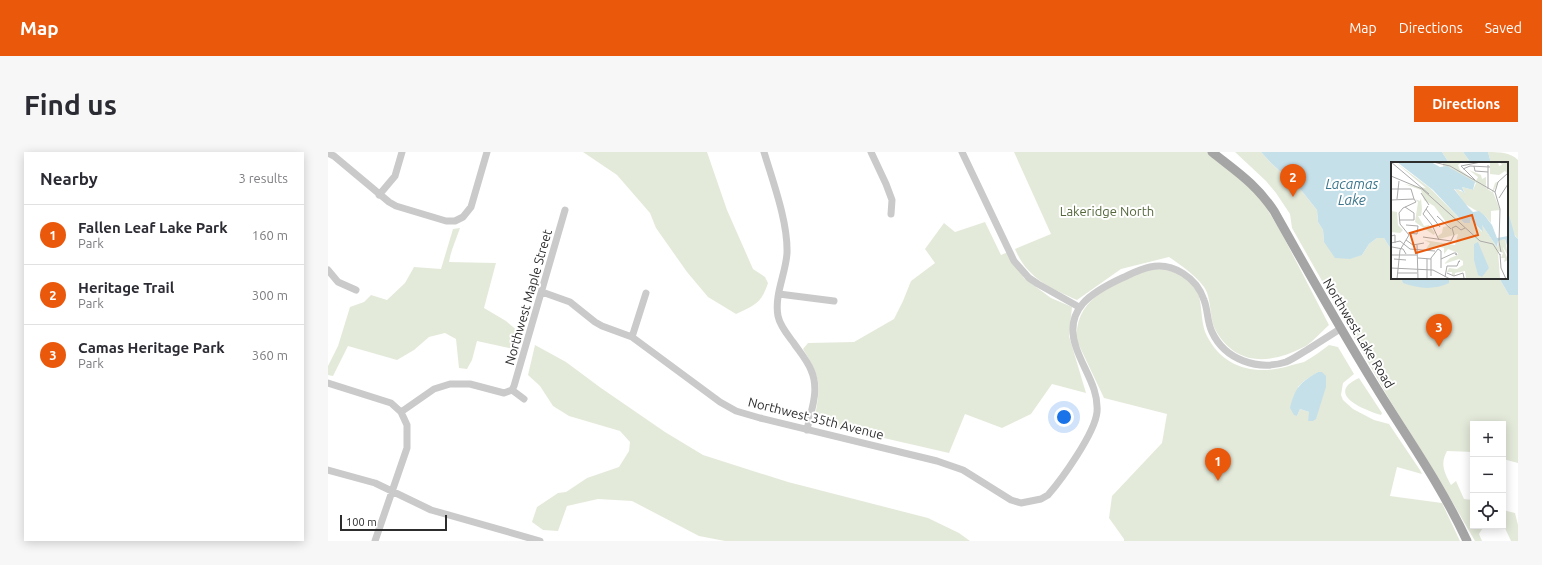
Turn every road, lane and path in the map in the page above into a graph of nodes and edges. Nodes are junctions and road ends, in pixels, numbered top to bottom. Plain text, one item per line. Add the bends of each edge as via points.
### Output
1 (402, 152) edge
2 (487, 152) edge
3 (764, 152) edge
4 (871, 152) edge
5 (962, 152) edge
6 (1212, 152) edge
7 (328, 153) edge
8 (379, 195) junction
9 (565, 210) dead end
10 (891, 214) dead end
11 (328, 270) edge
12 (356, 290) dead end
13 (542, 292) junction
14 (646, 293) dead end
15 (779, 294) junction
16 (834, 301) dead end
17 (1079, 307) junction
18 (1340, 329) junction
19 (632, 337) junction
20 (328, 384) edge
21 (512, 390) junction
22 (524, 399) dead end
23 (401, 412) junction
24 (807, 430) junction
25 (328, 470) edge
26 (392, 491) junction
27 (375, 541) edge
28 (540, 541) edge
29 (1467, 541) edge

1 - 8 street via 395,176
2 - 8 street via 471,207 455,221 446,221 396,206
3 - 15 street via 786,234 787,254
4 - 10 street via 892,200
5 - 17 street via 1014,261 1033,281
6 - 18 main road, Northwest Lake Road via 1252,183 1263,195
7 - 8 street
9 - 13 street, Northwest Maple Street
11 - 12 street via 338,282
13 - 19 street, Northwest 35th Avenue via 570,302 602,326
13 - 21 street, Northwest Maple Street
14 - 19 street
15 - 16 street
15 - 24 street via 777,313 780,323 808,365 815,382
17 - 18 street via 1092,294 1108,285 1143,269 1162,266 1179,271 1194,282 1204,299 1210,327 1216,339 1233,356 1248,363 1269,365 1286,361
17 - 24 street, Northwest 35th Avenue via 1074,322 1074,337 1076,348 1095,392 1097,414 1088,438 1053,489 1040,499 1021,503 1011,500 963,470 937,461
18 - 29 main road, Northwest Lake Road via 1420,458
19 - 24 street, Northwest 35th Avenue via 728,407
20 - 23 street via 391,403
21 - 22 street
21 - 23 street via 504,393 470,384 450,384 434,389
23 - 26 street via 407,425 407,448
25 - 26 street via 375,483
26 - 27 street
26 - 28 street via 431,510

